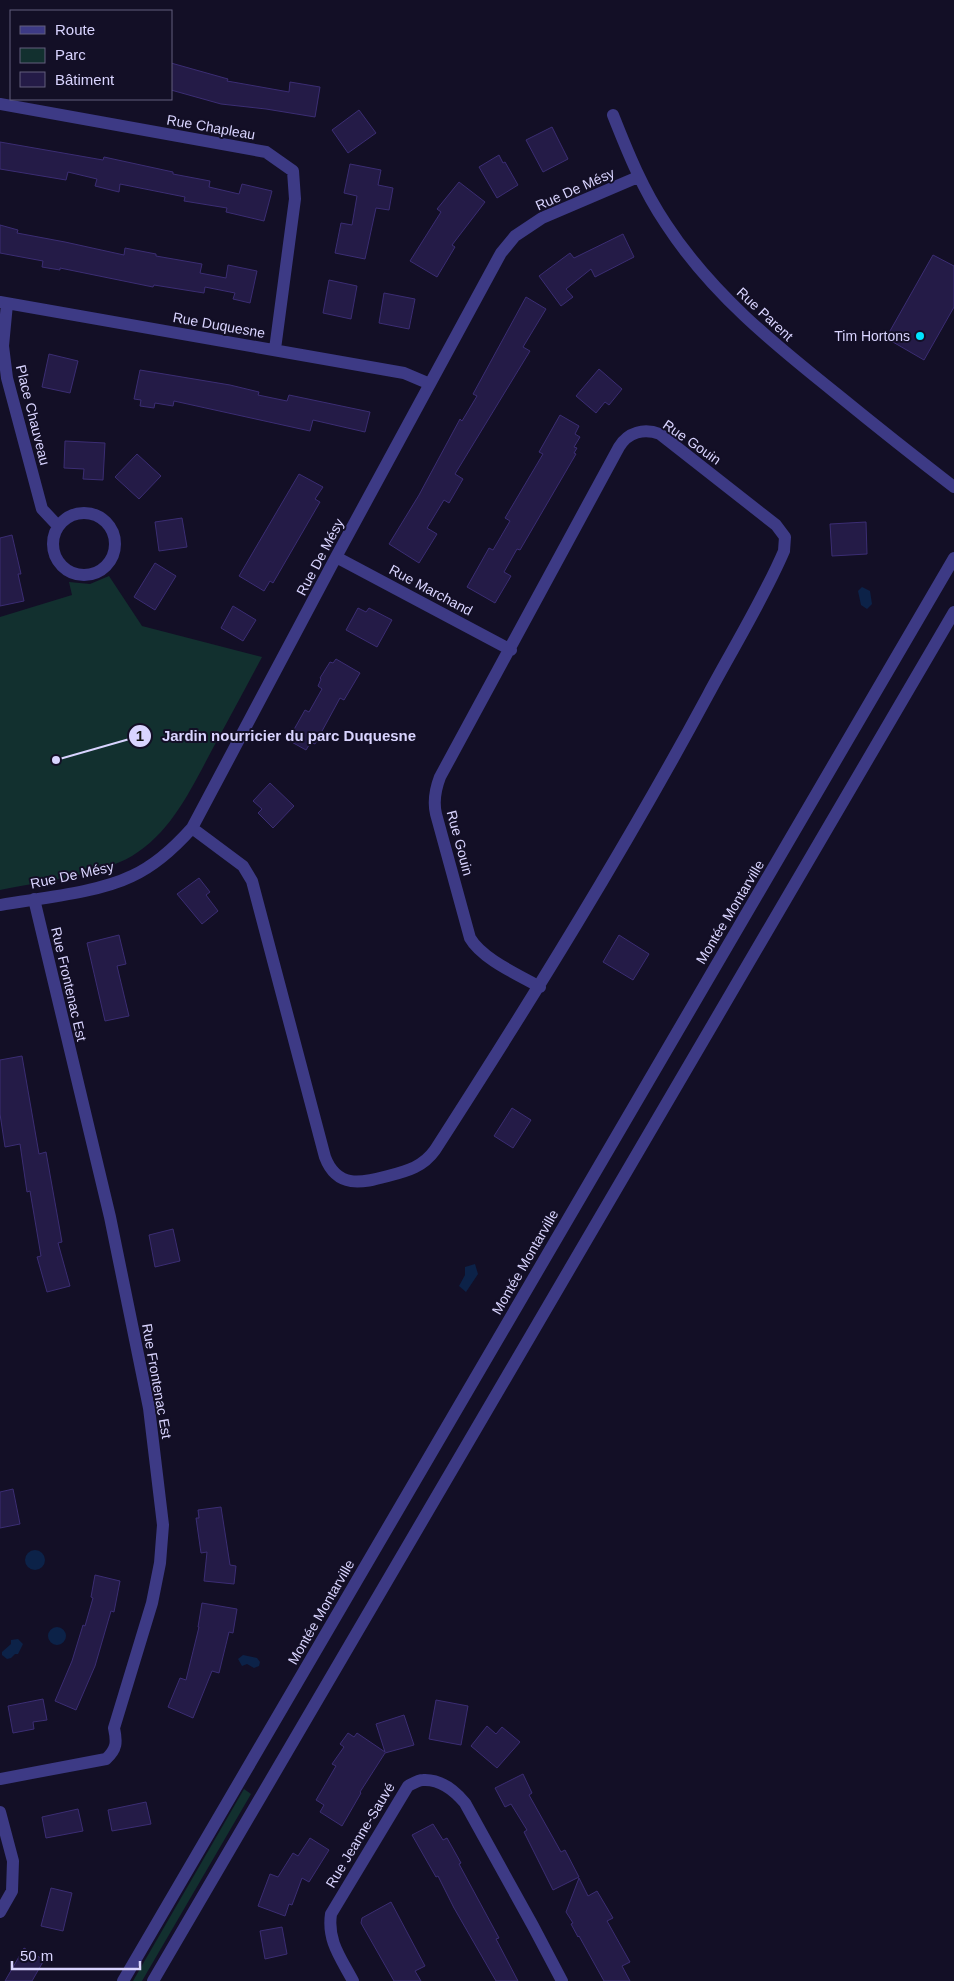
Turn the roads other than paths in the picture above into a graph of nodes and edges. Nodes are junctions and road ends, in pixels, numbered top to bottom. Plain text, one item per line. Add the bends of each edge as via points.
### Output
1 (0, 104) edge
2 (613, 115) dead end
3 (638, 177) junction
4 (4, 303) edge
5 (275, 350) junction
6 (430, 384) junction
7 (954, 487) edge
8 (58, 526) junction
9 (336, 557) junction
10 (954, 558) edge
11 (954, 612) edge
12 (511, 650) junction
13 (192, 828) junction
14 (34, 899) junction
15 (0, 906) edge
16 (540, 987) junction
17 (0, 1779) edge
18 (0, 1812) edge
19 (0, 1912) edge
20 (122, 1981) edge
21 (153, 1981) edge
22 (353, 1981) edge
23 (562, 1981) edge

1 - 5 street, Rue Chapleau via 266,152 292,171 295,199
2 - 3 street, Rue Parent
3 - 6 street, Rue De Mésy via 542,218 516,236 501,253
3 - 7 street, Rue Parent via 666,224 705,275 739,312 774,344
4 - 5 street, Rue Duquesne
4 - 8 street, Place Chauveau via 6,373 42,509
5 - 6 street, Rue Duquesne via 404,373
6 - 9 street, Rue De Mésy
8 - 8 street via 52,545 59,564 76,575 87,576 104,569 116,545 106,521 86,512 66,518
9 - 12 street, Rue Marchand
9 - 13 street, Rue De Mésy
10 - 20 street, Montée Montarville
11 - 21 street
12 - 16 street, Rue Gouin via 440,777 434,802 473,943 484,954
12 - 16 street, Rue Gouin via 619,447 634,433 660,434 776,525 785,537 782,558 668,769
13 - 14 street, Rue De Mésy via 157,860 133,876 105,886
13 - 16 street, Rue Gouin via 243,866 252,881 325,1157 333,1172 342,1179 353,1182 371,1180 413,1169 428,1160
14 - 15 street, Rue De Mésy
14 - 17 street, Rue Frontenac Est via 112,1227 148,1408 163,1525 152,1603 114,1728 117,1744 113,1752 106,1759
18 - 19 street via 13,1861 12,1891
22 - 23 street, Rue Jeanne-Sauvé via 332,1943 330,1914 408,1786 422,1780 437,1782 465,1802

